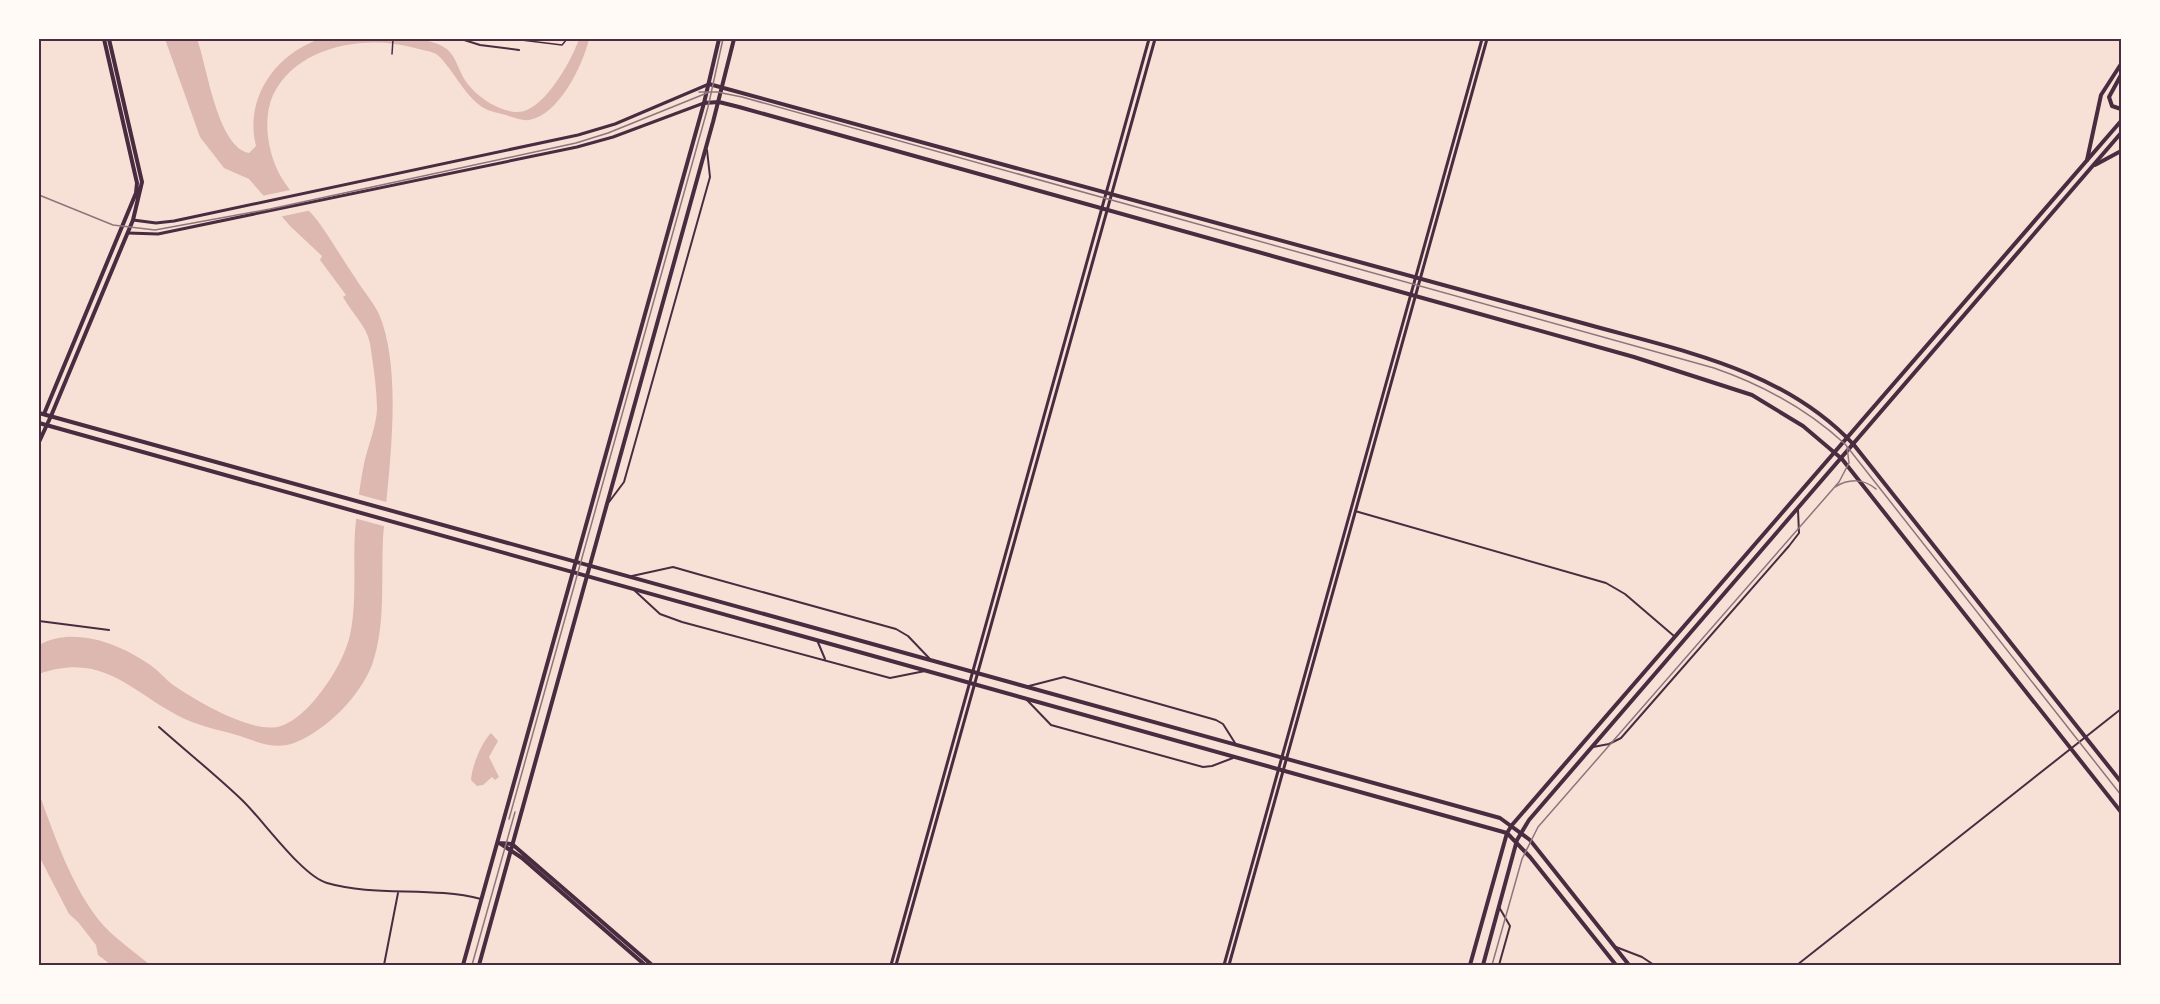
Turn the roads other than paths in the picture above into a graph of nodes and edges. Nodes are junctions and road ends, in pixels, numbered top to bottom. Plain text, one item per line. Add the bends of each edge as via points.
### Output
1 (104, 39) edge
2 (109, 39) edge
3 (393, 39) edge
4 (461, 39) edge
5 (513, 39) edge
6 (520, 39) edge
7 (567, 39) edge
8 (719, 39) edge
9 (734, 39) edge
10 (1149, 39) edge
11 (1155, 39) edge
12 (1482, 39) edge
13 (1487, 39) edge
14 (519, 45) dead end
15 (519, 50) dead end
16 (392, 54) dead end
17 (2121, 64) edge
18 (2121, 75) edge
19 (709, 84) junction
20 (723, 85) junction
21 (719, 102) junction
22 (704, 103) junction
23 (2121, 109) edge
24 (2121, 121) edge
25 (2121, 134) edge
26 (706, 147) junction
27 (2121, 151) edge
28 (2087, 160) junction
29 (2094, 165) junction
30 (1109, 192) junction
31 (1105, 209) junction
32 (133, 220) junction
33 (125, 225) junction
34 (128, 233) junction
35 (1415, 277) junction
36 (1421, 278) junction
37 (1410, 295) junction
38 (1416, 296) junction
39 (41, 413) edge
40 (51, 416) junction
41 (39, 424) edge
42 (47, 426) junction
43 (1846, 437) junction
44 (39, 442) edge
45 (1854, 445) junction
46 (1834, 452) junction
47 (1842, 459) junction
48 (348, 498) junction
49 (607, 504) junction
50 (342, 508) junction
51 (389, 510) junction
52 (1350, 510) junction
53 (1798, 510) junction
54 (1355, 511) junction
55 (388, 520) junction
56 (576, 562) junction
57 (590, 566) junction
58 (573, 572) junction
59 (587, 576) junction
60 (629, 576) junction
61 (632, 588) junction
62 (39, 621) edge
63 (109, 630) dead end
64 (1674, 636) junction
65 (817, 640) junction
66 (931, 660) junction
67 (825, 661) junction
68 (927, 670) junction
69 (975, 673) junction
70 (972, 683) junction
71 (1027, 687) junction
72 (1024, 697) junction
73 (2121, 708) edge
74 (159, 727) dead end
75 (2085, 737) junction
76 (1237, 746) junction
77 (1593, 747) junction
78 (2071, 748) junction
79 (1236, 756) junction
80 (1284, 757) junction
81 (1280, 770) junction
82 (2121, 782) edge
83 (2121, 813) edge
84 (1512, 825) junction
85 (1521, 831) junction
86 (1507, 833) junction
87 (1517, 840) junction
88 (498, 843) junction
89 (511, 846) junction
90 (398, 893) junction
91 (482, 899) junction
92 (1499, 907) junction
93 (1614, 946) junction
94 (384, 965) edge
95 (463, 965) edge
96 (478, 965) edge
97 (645, 965) edge
98 (652, 965) edge
99 (894, 965) edge
100 (1224, 965) edge
101 (1229, 965) edge
102 (1470, 965) edge
103 (1483, 965) edge
104 (1499, 965) edge
105 (1616, 965) edge
106 (1629, 965) edge
107 (1654, 965) edge
108 (1797, 965) edge

1 - 33 main road via 137,183
2 - 32 main road via 142,182
3 - 16 lane
4 - 15 street
5 - 6 lane
6 - 7 lane via 561,45
6 - 14 lane
8 - 19 main road
9 - 20 main road
10 - 30 street
11 - 30 street
12 - 35 street
13 - 36 street
17 - 28 main road via 2101,95
18 - 23 main road via 2109,97 2112,106
19 - 20 main road
19 - 22 main road
19 - 32 street via 592,132 174,221
20 - 21 main road
20 - 30 main road
21 - 22 main road
21 - 26 main road
21 - 31 main road
22 - 34 street via 577,147 158,234
22 - 56 main road
24 - 28 main road
25 - 29 main road
26 - 49 main road
26 - 49 street via 710,177 677,297 624,482
27 - 29 main road
28 - 43 main road
29 - 45 main road
30 - 31 street
30 - 35 main road
31 - 37 main road
31 - 69 street
32 - 33 main road
32 - 34 main road
33 - 34 main road
33 - 39 main road
34 - 40 main road
35 - 36 main road
35 - 37 street
36 - 38 street
36 - 43 main road via 1739,368 1800,399
37 - 38 main road
37 - 52 street
38 - 46 main road via 1731,386 1792,418
38 - 54 street
39 - 40 main road
39 - 41 main road
40 - 42 main road
40 - 48 main road
41 - 42 main road
42 - 44 main road
42 - 50 main road
43 - 45 main road
43 - 46 main road
45 - 47 main road
45 - 75 main road
46 - 47 main road
46 - 64 main road
47 - 53 main road
47 - 78 main road
48 - 50 main road
48 - 51 main road
49 - 57 main road
50 - 55 main road
51 - 55 main road
51 - 56 main road
52 - 54 street
52 - 80 street
53 - 77 main road
53 - 77 street via 1799,533 1789,546 1622,738
54 - 64 street via 1600,580 1625,594
54 - 80 street
55 - 58 main road
56 - 57 main road
56 - 58 main road
57 - 59 main road
57 - 60 main road
58 - 59 main road
58 - 88 main road
59 - 61 main road
59 - 89 main road
60 - 66 main road
60 - 66 street via 673,567 896,629
61 - 65 main road
61 - 67 street via 664,617
62 - 63 street
64 - 84 main road
65 - 67 street
65 - 68 main road
66 - 69 main road
67 - 68 street via 890,678
68 - 70 main road
69 - 70 street
69 - 71 main road
70 - 72 main road
70 - 99 street
71 - 76 main road
71 - 76 street via 1059,677 1216,720 1224,724
72 - 79 main road
72 - 79 street via 1051,725 1203,766
73 - 75 street
74 - 90 street via 242,800 316,878 330,884
75 - 78 street
75 - 82 main road
76 - 80 main road
77 - 85 main road
78 - 83 main road
78 - 108 street
79 - 81 main road
80 - 81 street
80 - 84 main road via 1500,818
81 - 86 main road
81 - 100 street
81 - 101 street
84 - 85 main road
84 - 86 main road
85 - 87 main road
85 - 93 main road
86 - 87 main road
86 - 102 main road
87 - 92 main road
87 - 105 main road
88 - 89 main road
88 - 91 main road
89 - 96 main road
89 - 97 main road
89 - 98 main road
90 - 91 street via 415,891
90 - 94 street
91 - 95 main road
92 - 103 main road
92 - 104 street via 1510,926
93 - 106 main road
93 - 107 street

